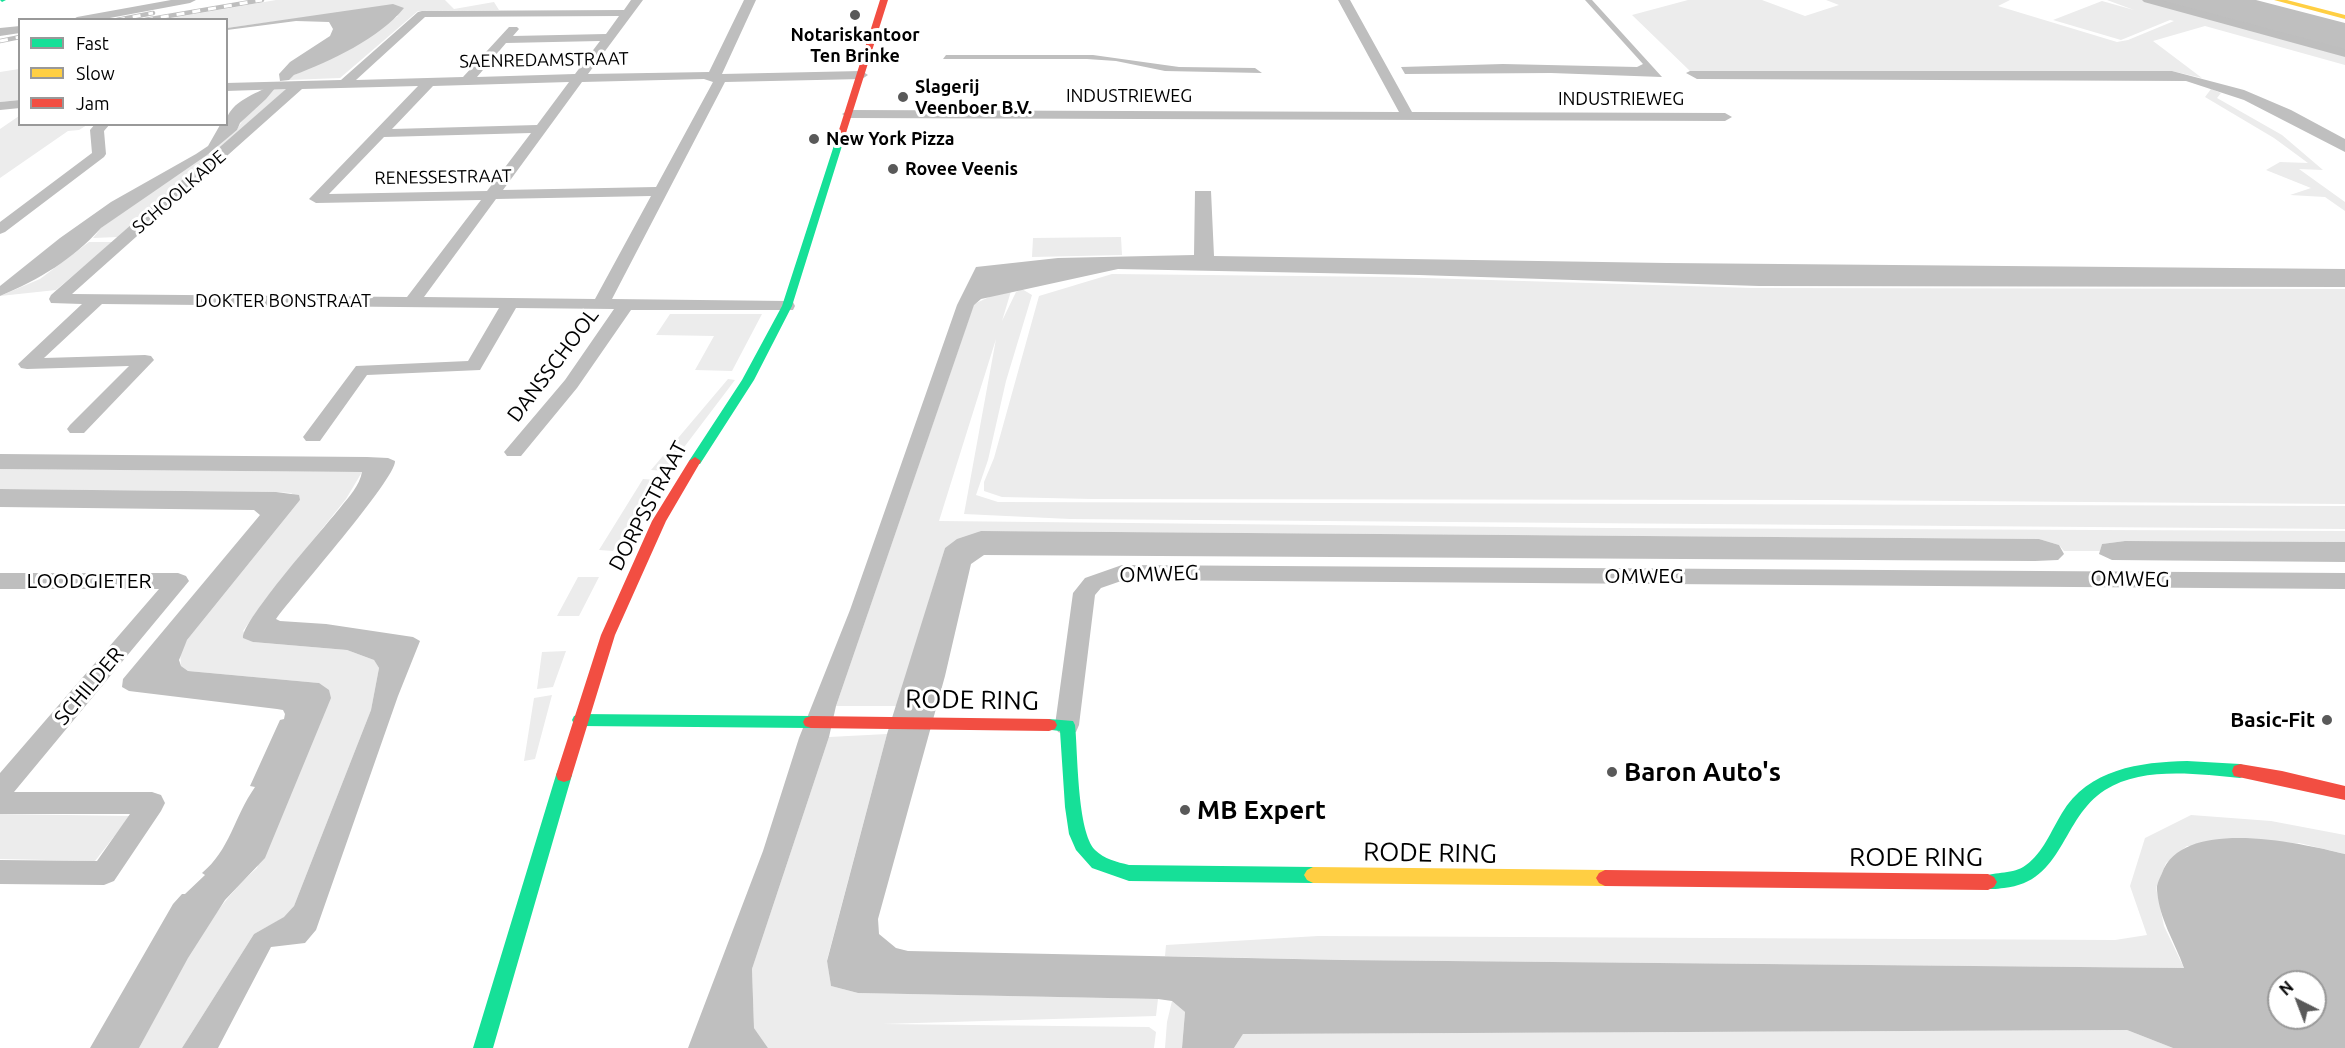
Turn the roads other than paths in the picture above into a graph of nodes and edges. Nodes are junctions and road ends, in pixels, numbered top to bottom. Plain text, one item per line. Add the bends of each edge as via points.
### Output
1 (190, 0) edge
2 (637, 0) edge
3 (750, 0) edge
4 (884, 0) edge
5 (1344, 0) edge
6 (2148, 0) edge
7 (2278, 0) edge
8 (2306, 0) edge
9 (2345, 10) edge
10 (627, 13) junction
11 (527, 14) junction
12 (2345, 17) edge
13 (88, 18) edge
14 (18, 29) edge
15 (0, 32) edge
16 (610, 37) junction
17 (504, 39) junction
18 (2345, 53) edge
19 (862, 75) junction
20 (716, 76) junction
21 (580, 78) junction
22 (467, 80) junction
23 (430, 81) junction
24 (345, 83) junction
25 (300, 84) junction
26 (228, 87) edge
27 (18, 104) edge
28 (0, 106) edge
29 (849, 114) junction
30 (1408, 116) junction
31 (1725, 117) dead end
32 (102, 126) edge
33 (541, 129) junction
34 (380, 133) junction
35 (662, 191) junction
36 (491, 195) junction
37 (0, 229) edge
38 (57, 299) joint
39 (98, 299) junction
40 (412, 302) junction
41 (510, 304) junction
42 (601, 304) junction
43 (626, 304) junction
44 (787, 306) junction
45 (77, 429) dead end
46 (313, 437) dead end
47 (514, 452) dead end
48 (0, 581) edge
49 (178, 581) joint
50 (2345, 581) edge
51 (580, 720) junction
52 (1067, 725) junction
53 (0, 790) edge
54 (2345, 793) edge
55 (0, 803) edge
56 (0, 872) edge
57 (483, 1048) edge

1 - 13 street
2 - 10 street
3 - 20 street
4 - 19 main road, DORPSSTRAAT
5 - 30 street
6 - 18 street
7 - 12 main road
8 - 9 main road
10 - 11 street
10 - 16 street
11 - 17 street
11 - 24 street via 422,14
14 - 15 street
16 - 17 street
16 - 21 street
17 - 22 street
19 - 20 street, SAENREDAMSTRAAT
19 - 29 main road, DORPSSTRAAT
20 - 21 street, SAENREDAMSTRAAT
20 - 35 street via 719,82
21 - 22 street, SAENREDAMSTRAAT
21 - 33 street
22 - 23 street, SAENREDAMSTRAAT
23 - 24 street, SAENREDAMSTRAAT
23 - 34 street, RENESSESTRAAT
24 - 25 street, SAENREDAMSTRAAT
25 - 26 street, SAENREDAMSTRAAT
25 - 38 street, SCHOOLKADE
27 - 28 street
29 - 30 street, INDUSTRIEWEG
29 - 44 main road, DORPSSTRAAT
30 - 31 street, INDUSTRIEWEG
32 - 37 street via 97,130 99,154
33 - 34 street
33 - 36 street
34 - 36 street, RENESSESTRAAT via 316,199
35 - 36 street, RENESSESTRAAT
35 - 42 street
36 - 40 street
38 - 39 street, DOKTER BONSTRAAT
39 - 40 street, DOKTER BONSTRAAT
39 - 45 street via 27,364 145,360
40 - 41 street, DOKTER BONSTRAAT
41 - 42 street, DOKTER BONSTRAAT
41 - 46 street via 474,366 362,370
42 - 43 street, DOKTER BONSTRAAT
43 - 44 street, DOKTER BONSTRAAT
43 - 47 street, DANSSCHOOL via 571,384
44 - 51 main road, DORPSSTRAAT via 748,380 659,521 608,635
48 - 49 street, LOODGIETER
49 - 53 street, SCHILDER
50 - 52 street, OMWEG via 1122,572 1092,583 1084,593
51 - 52 main road, RODE RING
51 - 57 main road, DORPSSTRAAT
52 - 54 main road, RODE RING via 1076,833 1082,847 1099,864 1129,873 2008,882 2044,863 2076,803 2119,776 2145,770 2228,770 2281,777
55 - 56 street via 152,803 104,873

